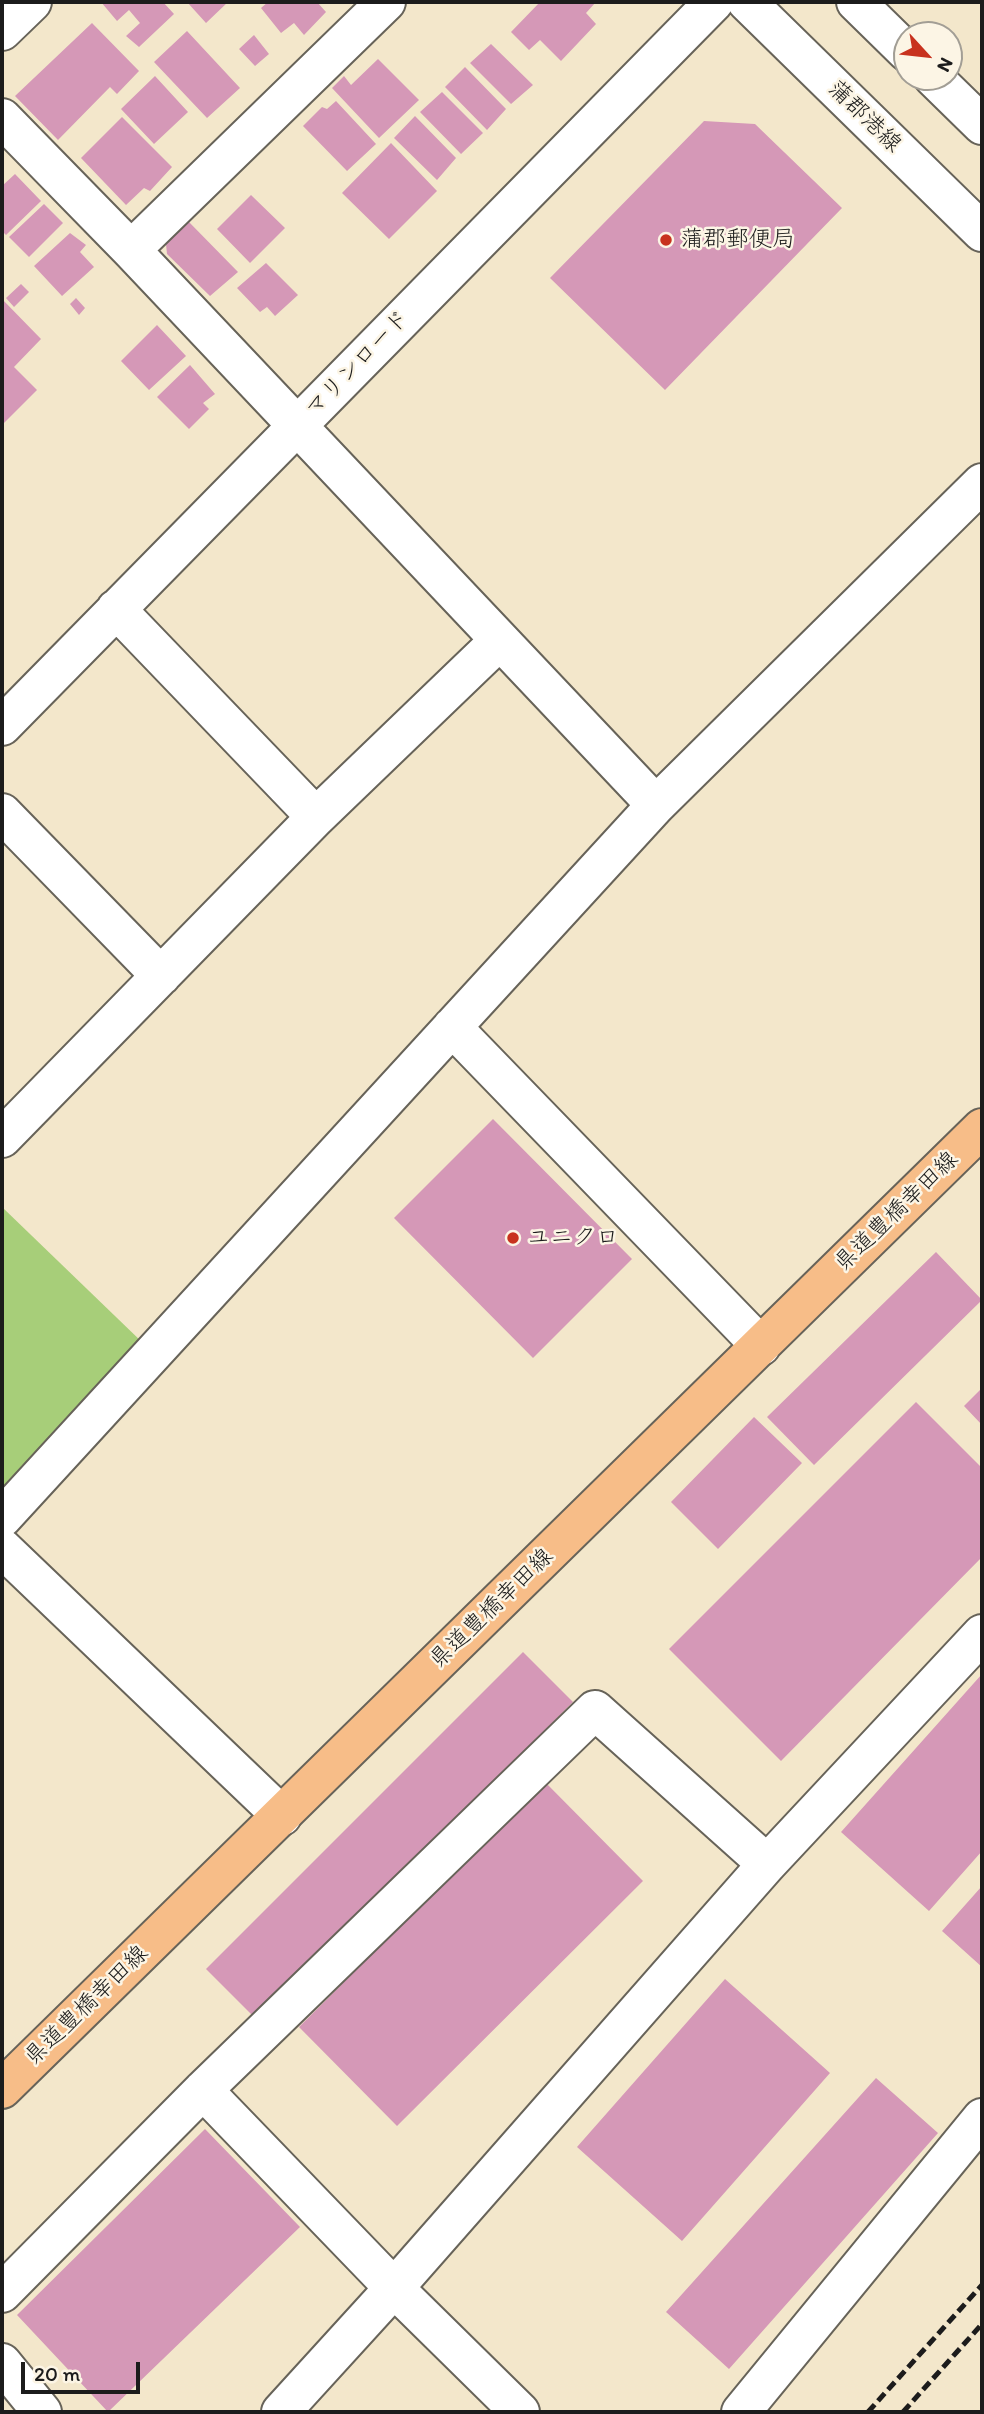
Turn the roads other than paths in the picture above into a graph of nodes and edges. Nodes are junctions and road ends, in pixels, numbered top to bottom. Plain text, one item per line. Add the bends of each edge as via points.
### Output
1 (32, 2) edge
2 (386, 2) edge
3 (714, 2) edge
4 (747, 2) edge
5 (856, 2) edge
6 (2, 31) edge
7 (893, 38) edge
8 (947, 91) edge
9 (2, 118) edge
10 (982, 125) edge
11 (982, 232) edge
12 (131, 250) junction
13 (297, 427) junction
14 (982, 483) edge
15 (116, 609) junction
16 (499, 641) junction
17 (2, 726) edge
18 (656, 805) junction
19 (2, 813) edge
20 (316, 817) junction
21 (161, 976) junction
22 (452, 1027) junction
23 (982, 1128) edge
24 (2, 1138) edge
25 (761, 1346) junction
26 (2, 1518) edge
27 (2, 1548) edge
28 (982, 1634) edge
29 (282, 1816) junction
30 (767, 1864) junction
31 (2, 2089) edge
32 (203, 2091) junction
33 (982, 2118) edge
34 (394, 2288) junction
35 (2, 2293) edge
36 (2, 2363) edge
37 (41, 2412) edge
38 (281, 2412) edge
39 (520, 2412) edge
40 (741, 2412) edge

1 - 6 street
2 - 12 street
3 - 13 street, マリンロード
4 - 11 street, 蒲郡港線
5 - 7 street
8 - 10 street
9 - 12 street
12 - 13 street
13 - 15 street, マリンロード
13 - 16 street
14 - 18 street
15 - 17 street, マリンロード
15 - 20 street
16 - 18 street
16 - 20 street
18 - 22 street
19 - 21 street
20 - 21 street
21 - 24 street
22 - 25 street
22 - 26 street
23 - 25 main road, 県道豊橋幸田線
25 - 29 main road, 県道豊橋幸田線
27 - 29 street
28 - 30 street
29 - 31 main road, 県道豊橋幸田線
30 - 32 street via 595,1710
30 - 34 street
32 - 34 street
32 - 35 street
33 - 40 street
34 - 38 street
34 - 39 street
36 - 37 street

